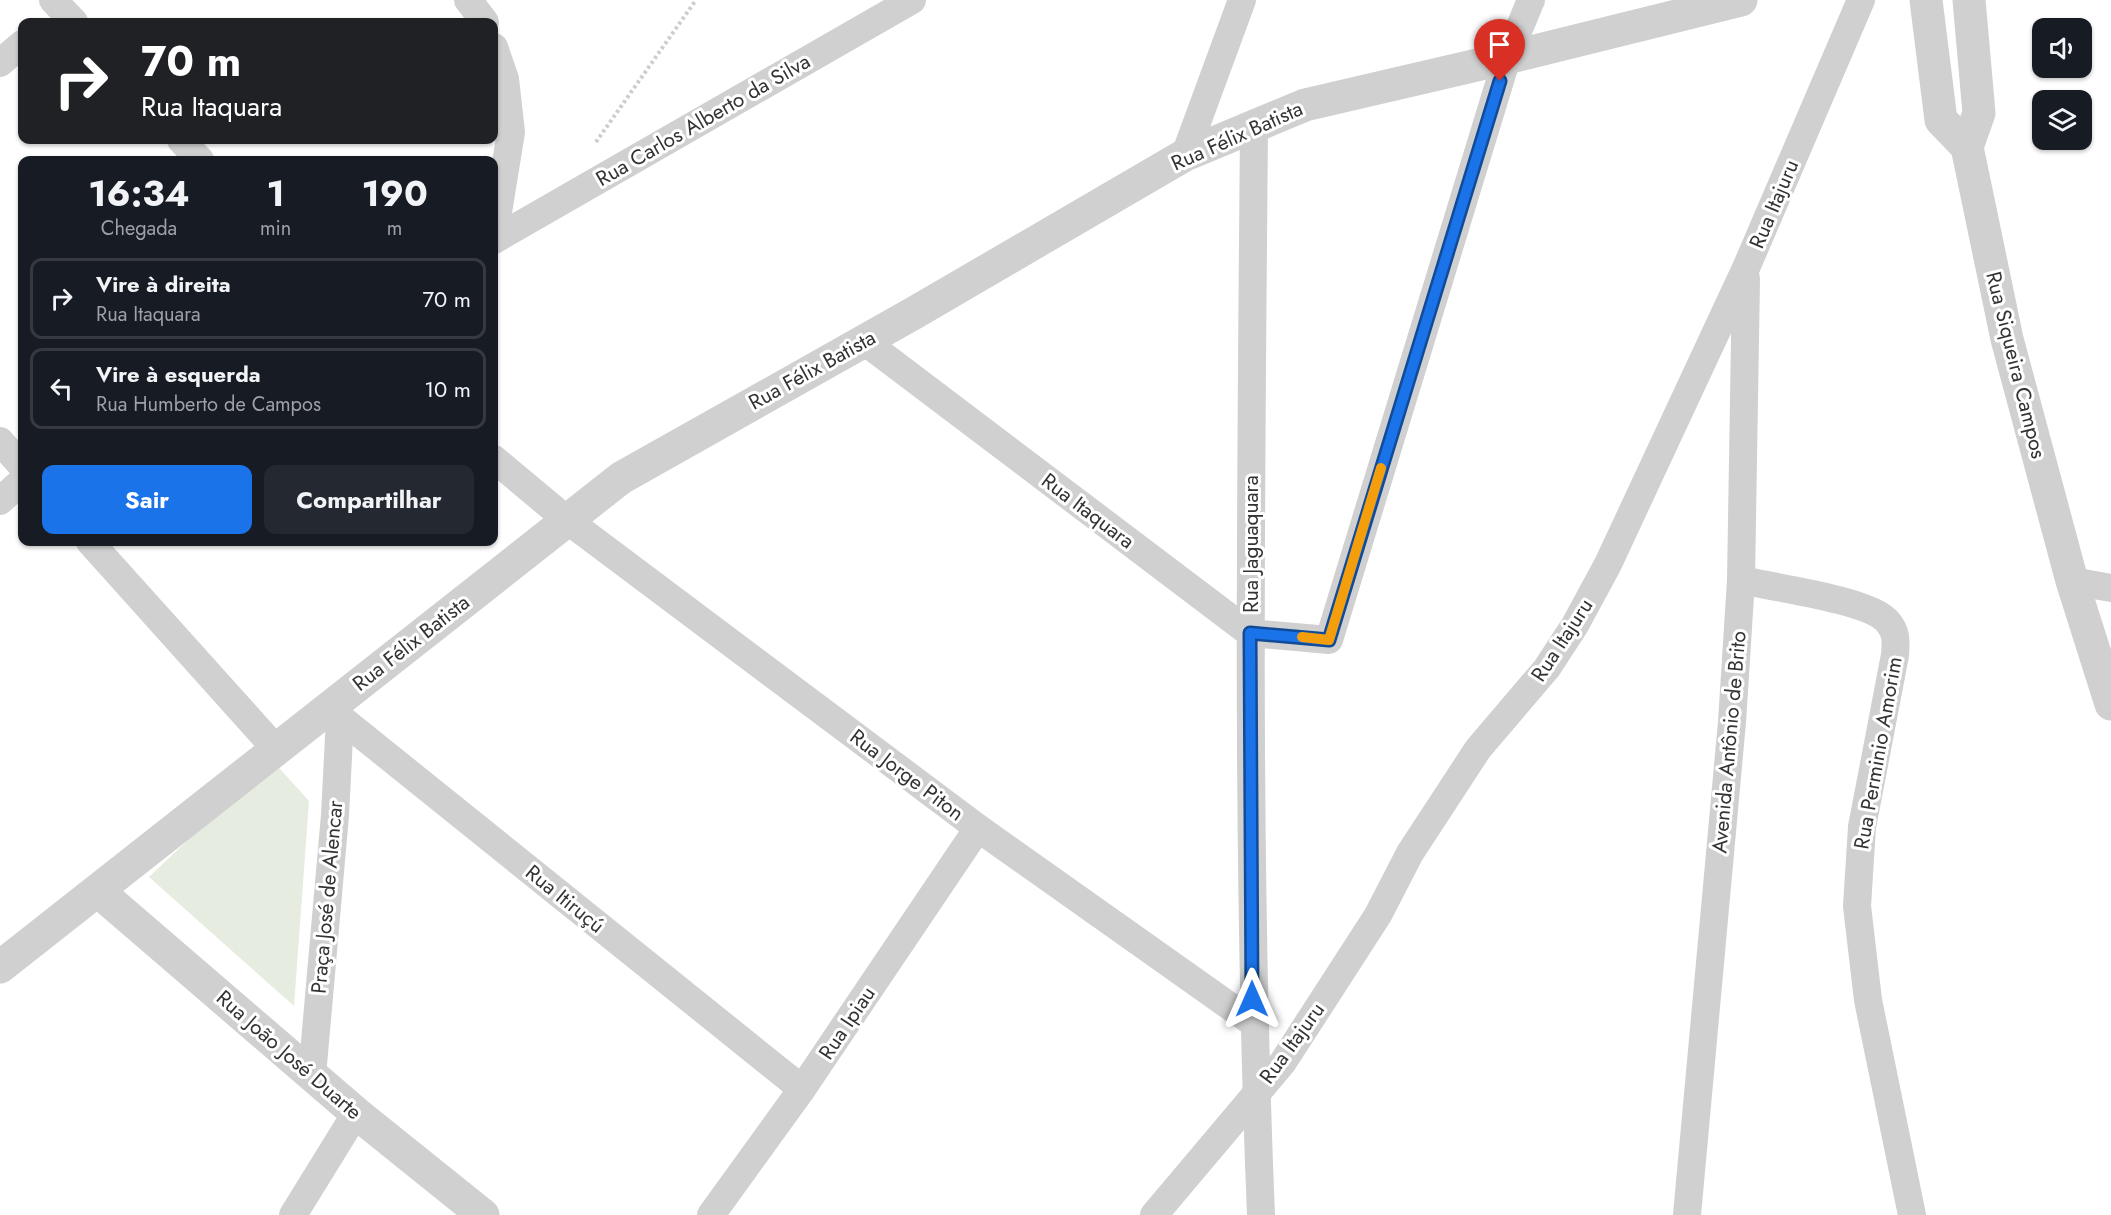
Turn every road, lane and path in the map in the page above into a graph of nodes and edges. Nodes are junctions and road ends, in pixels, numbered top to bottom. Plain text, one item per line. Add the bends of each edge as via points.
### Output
1 (468, 0) edge
2 (696, 0) edge
3 (912, 0) edge
4 (1242, 0) edge
5 (1531, 0) edge
6 (1741, 0) edge
7 (1861, 0) edge
8 (1926, 0) edge
9 (1970, 0) edge
10 (482, 18) edge
11 (18, 47) edge
12 (1507, 58) junction
13 (498, 59) edge
14 (0, 63) edge
15 (1254, 126) junction
16 (185, 144) edge
17 (1967, 147) junction
18 (589, 152) dead end
19 (1185, 154) junction
20 (196, 156) edge
21 (498, 214) edge
22 (498, 237) edge
23 (1746, 268) junction
24 (864, 341) junction
25 (0, 441) edge
26 (18, 461) edge
27 (498, 462) edge
28 (18, 485) edge
29 (0, 501) edge
30 (567, 520) junction
31 (94, 546) edge
32 (1741, 580) junction
33 (2072, 581) junction
34 (2111, 588) edge
35 (1250, 633) junction
36 (2111, 704) edge
37 (334, 713) junction
38 (276, 749) junction
39 (978, 828) junction
40 (98, 891) junction
41 (0, 967) edge
42 (1252, 1022) junction
43 (312, 1076) junction
44 (802, 1089) junction
45 (1256, 1093) junction
46 (356, 1113) junction
47 (293, 1215) edge
48 (483, 1215) edge
49 (711, 1215) edge
50 (1154, 1215) edge
51 (1261, 1215) edge
52 (1687, 1215) edge
53 (1912, 1215) edge

1 - 10 street
2 - 18 path
3 - 22 street, Rua Carlos Alberto da Silva
4 - 19 street
5 - 12 street
6 - 12 street, Rua Félix Batista
7 - 23 street, Rua Itajuru
8 - 17 street via 1941,120
9 - 17 street via 1979,113
11 - 14 street
12 - 15 street, Rua Félix Batista via 1305,105
12 - 35 street via 1329,640
13 - 21 street via 505,79 511,132
15 - 19 street, Rua Félix Batista
15 - 35 street, Rua Jaguaquara
16 - 20 street
17 - 33 street, Rua Siqueira Campos via 2007,339
19 - 24 street, Rua Félix Batista
23 - 32 street, Avenida Antônio de Brito
23 - 45 street, Rua Itajuru via 1608,564 1575,625 1546,668 1478,749 1410,853 1378,915 1338,978 1282,1062
24 - 30 street, Rua Félix Batista via 621,478
24 - 35 street, Rua Itaquara
25 - 26 street
27 - 30 street, Rua Jorge Piton
28 - 29 street
30 - 37 street, Rua Félix Batista
30 - 39 street, Rua Jorge Piton
31 - 38 street
32 - 52 street, Avenida Antônio de Brito via 1732,722
32 - 53 street, Rua Perminio Amorim via 1864,607 1886,619 1896,634 1862,827 1857,906 1868,999
33 - 34 street
33 - 36 street, Rua Siqueira Campos
35 - 42 street, Rua Jaguaquara
37 - 38 street, Rua Félix Batista
37 - 43 street, Praça José de Alencar via 335,815
37 - 44 street, Rua Itiruçú
38 - 40 street, Rua Félix Batista
39 - 42 street, Rua Jorge Piton
39 - 44 street, Rua Ipiau
40 - 41 street, Rua Félix Batista
40 - 43 street, Rua João José Duarte
42 - 45 street, Rua Jaguaquara
43 - 46 street, Rua João José Duarte
44 - 49 street, Rua Ipiau
45 - 50 street, Rua Itajuru
45 - 51 street, Rua Jaguaquara
46 - 47 street
46 - 48 street, Rua João José Duarte

